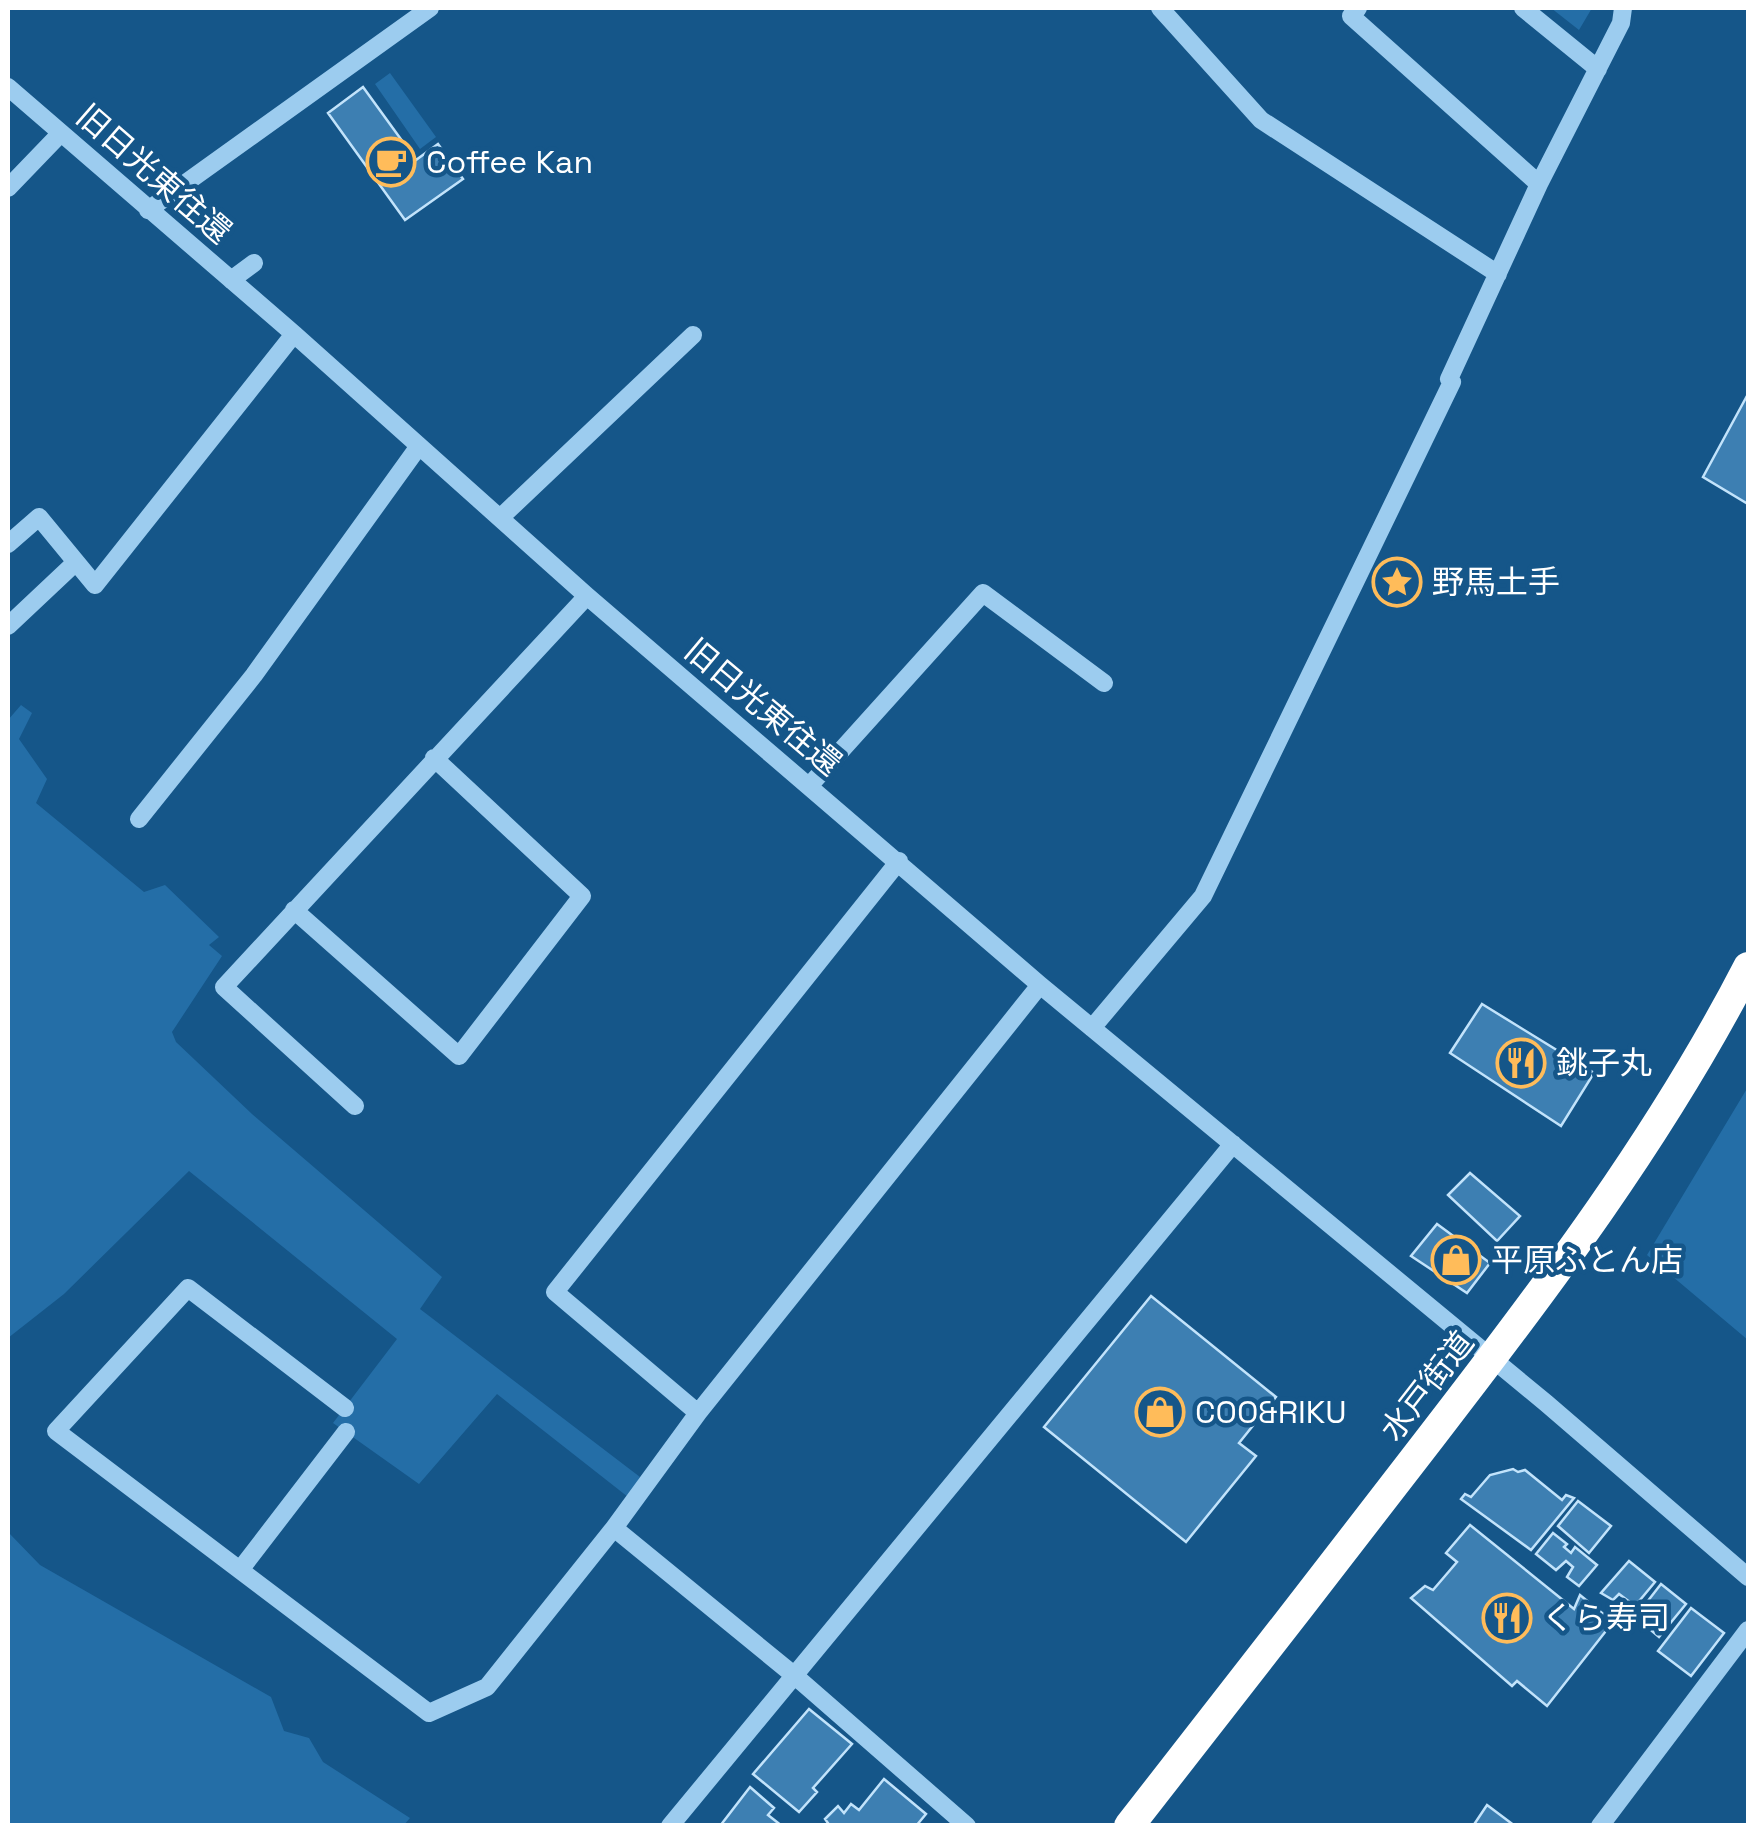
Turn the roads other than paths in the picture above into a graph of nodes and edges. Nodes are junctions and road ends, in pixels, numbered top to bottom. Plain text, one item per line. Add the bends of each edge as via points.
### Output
1 (430, 8) edge
2 (1160, 8) edge
3 (1358, 8) edge
4 (1523, 8) edge
5 (1624, 8) edge
6 (1598, 70) junction
7 (8, 87) edge
8 (60, 134) junction
9 (1540, 184) junction
10 (8, 188) edge
11 (148, 210) junction
12 (254, 263) dead end
13 (1498, 274) junction
14 (231, 280) junction
15 (294, 334) junction
16 (693, 335) dead end
17 (419, 446) junction
18 (500, 518) junction
19 (8, 544) edge
20 (76, 562) junction
21 (586, 596) junction
22 (8, 626) edge
23 (1104, 684) dead end
24 (434, 758) junction
25 (810, 785) junction
26 (138, 818) dead end
27 (899, 862) junction
28 (294, 910) junction
29 (1748, 967) edge
30 (1040, 985) junction
31 (1092, 1028) junction
32 (354, 1106) dead end
33 (1233, 1144) junction
34 (1492, 1358) junction
35 (345, 1408) dead end
36 (698, 1413) junction
37 (346, 1432) dead end
38 (614, 1528) junction
39 (240, 1570) junction
40 (1748, 1577) edge
41 (1748, 1630) edge
42 (795, 1676) junction
43 (670, 1826) edge
44 (967, 1826) edge
45 (1128, 1826) edge
46 (1600, 1826) edge

1 - 11 street
2 - 13 street via 1261,120
3 - 9 street via 1351,16
4 - 6 street
5 - 6 street
6 - 9 street
7 - 8 street, 旧日光東往還
8 - 10 street
8 - 11 street, 旧日光東往還
9 - 13 street
11 - 14 street, 旧日光東往還
12 - 14 street
13 - 31 street via 1203,896
14 - 15 street, 旧日光東往還
15 - 17 street, 旧日光東往還
15 - 20 street via 95,585
16 - 18 street
17 - 18 street, 旧日光東往還
17 - 26 street via 254,675
18 - 21 street, 旧日光東往還
19 - 20 street via 39,517
20 - 22 street
21 - 24 street
21 - 25 street, 旧日光東往還
23 - 25 street via 983,593
24 - 28 street
24 - 28 street via 582,896 459,1056
25 - 27 street, 旧日光東往還
27 - 30 street, 旧日光東往還
27 - 36 street via 554,1292
28 - 32 street via 224,986
29 - 34 highway, 水戸街道 via 1642,1152
30 - 31 street, 旧日光東往還
30 - 36 street
31 - 33 street, 旧日光東往還
33 - 34 street, 旧日光東往還
33 - 42 street
34 - 40 street, 旧日光東往還
34 - 45 highway, 水戸街道
35 - 39 street via 188,1288 56,1431
36 - 38 street
37 - 39 street
38 - 39 street via 487,1687 429,1714
38 - 42 street
41 - 46 street
42 - 43 street
42 - 44 street

